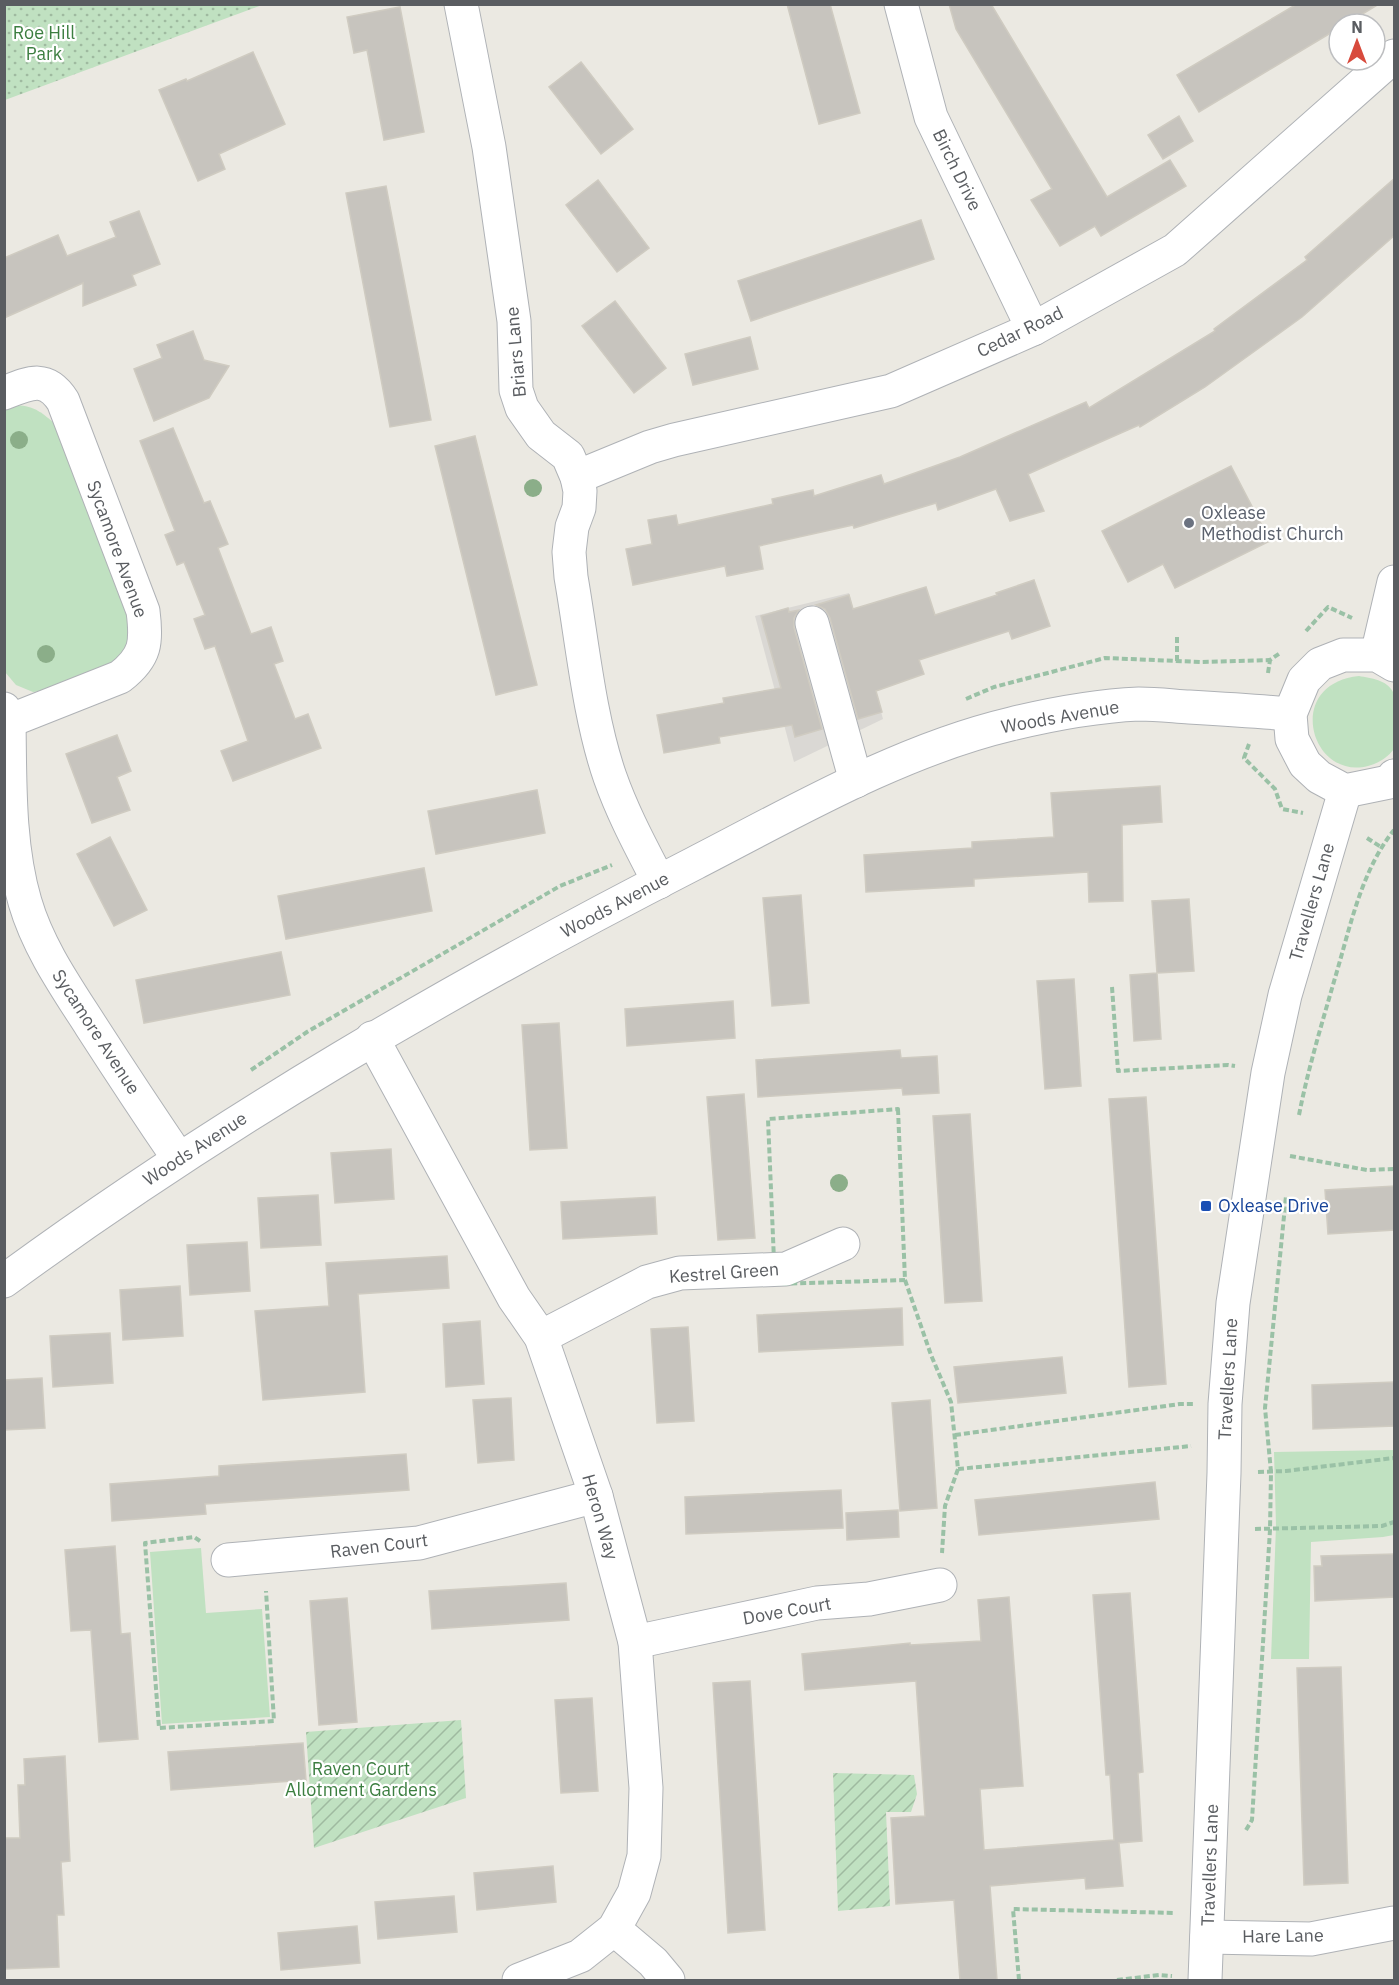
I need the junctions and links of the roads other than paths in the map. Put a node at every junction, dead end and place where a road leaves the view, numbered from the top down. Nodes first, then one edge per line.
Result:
1 (461, 4) edge
2 (900, 4) edge
3 (1395, 56) edge
4 (1033, 329) junction
5 (4, 393) edge
6 (577, 477) junction
7 (1395, 582) edge
8 (812, 623) dead end
9 (1386, 660) edge
10 (1290, 714) junction
11 (7, 715) edge
12 (1395, 776) edge
13 (856, 781) junction
14 (1345, 791) junction
15 (659, 882) junction
16 (372, 1038) junction
17 (179, 1160) junction
18 (843, 1244) dead end
19 (4, 1281) edge
20 (541, 1337) junction
21 (596, 1496) junction
22 (228, 1560) road end
23 (940, 1585) road end
24 (634, 1642) junction
25 (1395, 1923) edge
26 (1208, 1925) junction
27 (614, 1929) junction
28 (1205, 1979) edge
29 (519, 1980) edge
30 (668, 1980) edge

1 - 6 street, Briars Lane
2 - 4 street, Birch Drive
3 - 4 street, Cedar Road
4 - 6 street, Cedar Road
5 - 11 street, Sycamore Avenue
6 - 15 street, Briars Lane
7 - 9 street
8 - 13 street
9 - 10 street
10 - 13 street, Woods Avenue
10 - 14 street
11 - 17 street, Sycamore Avenue
12 - 14 street
13 - 15 street, Woods Avenue
14 - 26 street, Travellers Lane
15 - 16 street, Woods Avenue
16 - 17 street, Woods Avenue
16 - 20 street, Heron Way
17 - 19 street, Woods Avenue
18 - 20 street, Kestrel Green
20 - 21 street, Heron Way
21 - 22 street, Raven Court
21 - 24 street, Heron Way
23 - 24 street, Dove Court
24 - 27 street, Heron Way
25 - 26 street, Hare Lane
26 - 28 street, Travellers Lane
27 - 29 street, Heron Way
27 - 30 street

